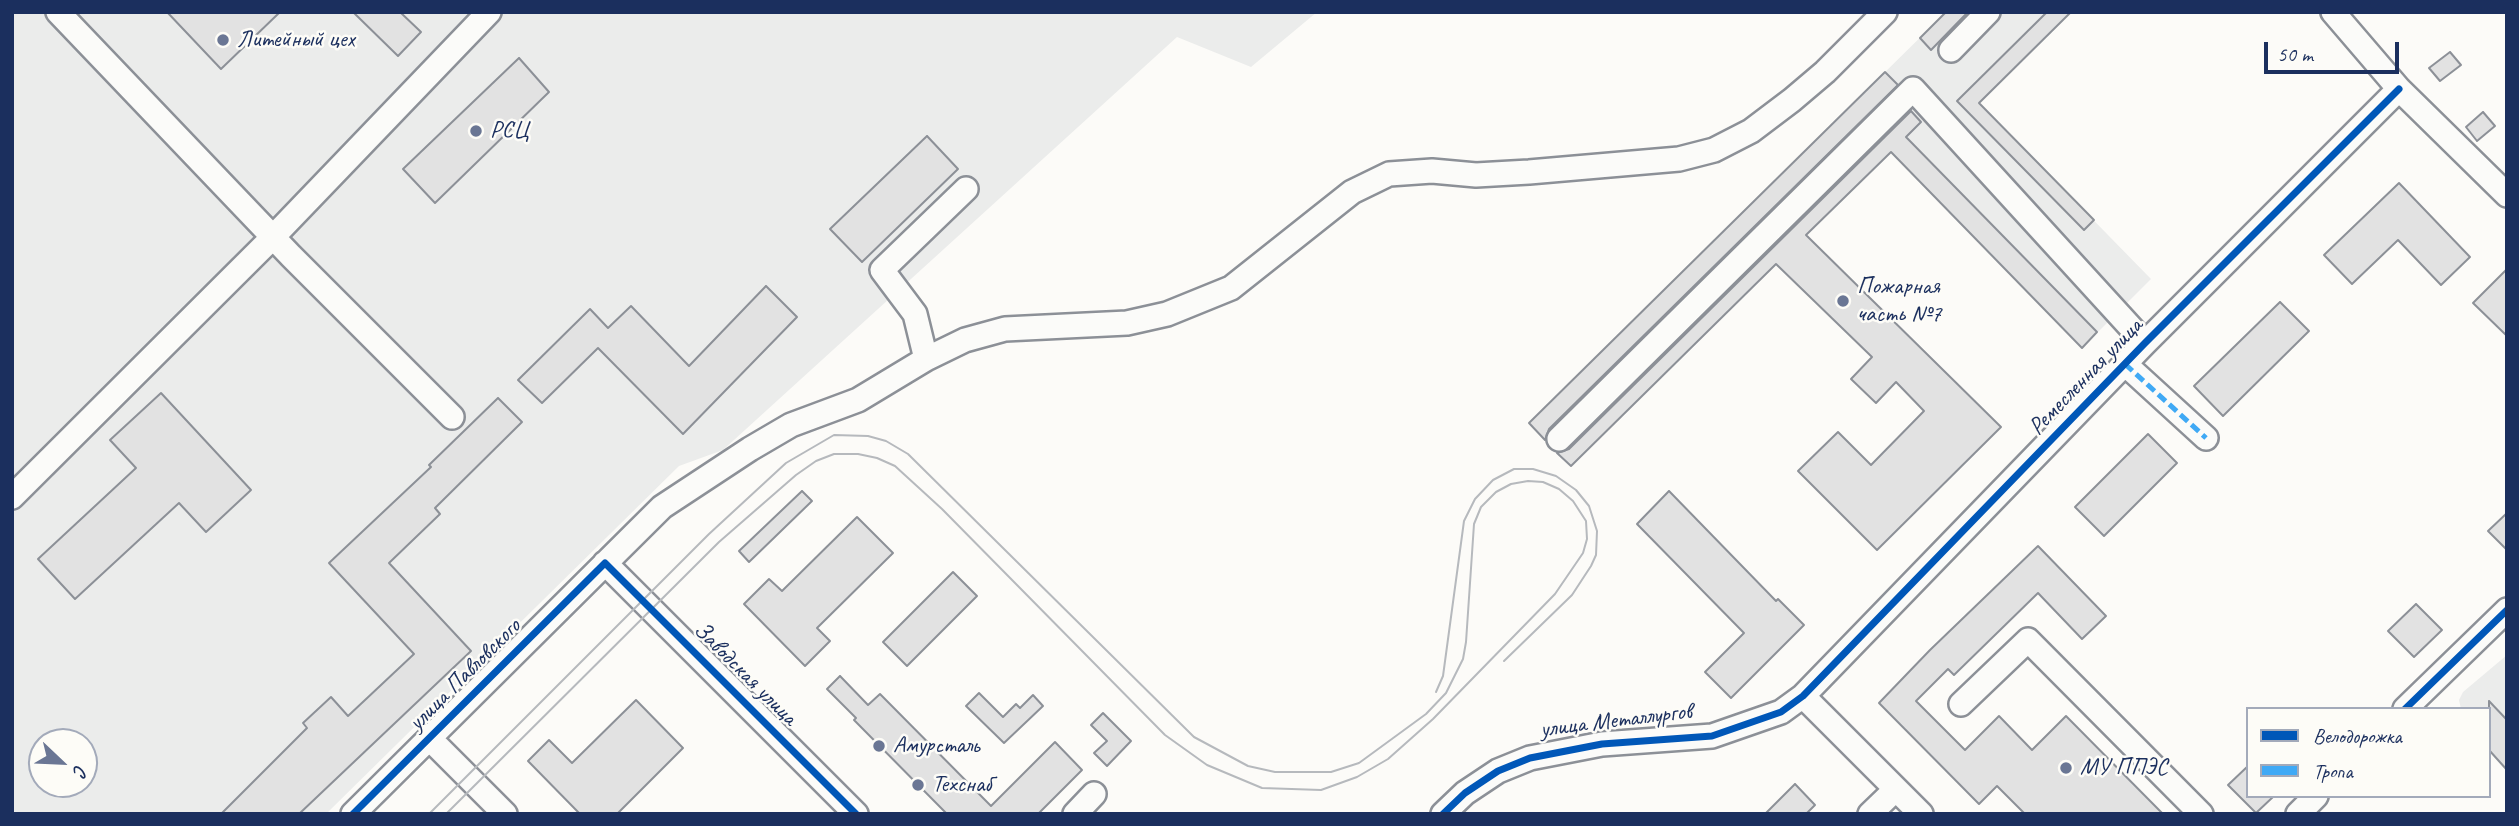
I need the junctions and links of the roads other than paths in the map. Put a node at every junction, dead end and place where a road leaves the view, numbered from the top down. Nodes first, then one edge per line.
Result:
1 (58, 12) edge
2 (489, 12) edge
3 (1885, 12) edge
4 (1988, 12) edge
5 (2333, 12) edge
6 (1951, 50) dead end
7 (2399, 89) junction
8 (966, 189) dead end
9 (2507, 195) edge
10 (273, 237) junction
11 (2146, 343) junction
12 (926, 359) junction
13 (2125, 364) junction
14 (452, 416) dead end
15 (2206, 438) dead end
16 (1559, 439) dead end
17 (12, 497) edge
18 (605, 563) junction
19 (2507, 610) edge
20 (1803, 696) junction
21 (1961, 704) dead end
22 (2407, 707) edge
23 (429, 738) junction
24 (1896, 789) junction
25 (1094, 794) dead end
26 (2313, 798) edge
27 (353, 814) edge
28 (505, 814) edge
29 (856, 814) edge
30 (1075, 814) edge
31 (1443, 814) edge
32 (1870, 814) edge
33 (1921, 814) edge
34 (2200, 814) edge
35 (2298, 814) edge

1 - 10 street
2 - 10 street
3 - 12 street, улица Павловского
4 - 6 street
5 - 7 street
7 - 9 street
7 - 11 street, Ремесленная улица
8 - 12 street
10 - 14 street
10 - 17 street
11 - 13 street, Ремесленная улица
11 - 16 street
12 - 18 street, улица Павловского
13 - 15 street
13 - 20 street, Ремесленная улица
18 - 23 street, улица Павловского
18 - 29 street, Заводская улица
19 - 22 street
20 - 24 street
20 - 31 street, улица Металлургов
21 - 34 street
23 - 27 street, улица Павловского
23 - 28 street
24 - 32 street
24 - 33 street
25 - 30 street
26 - 35 street

